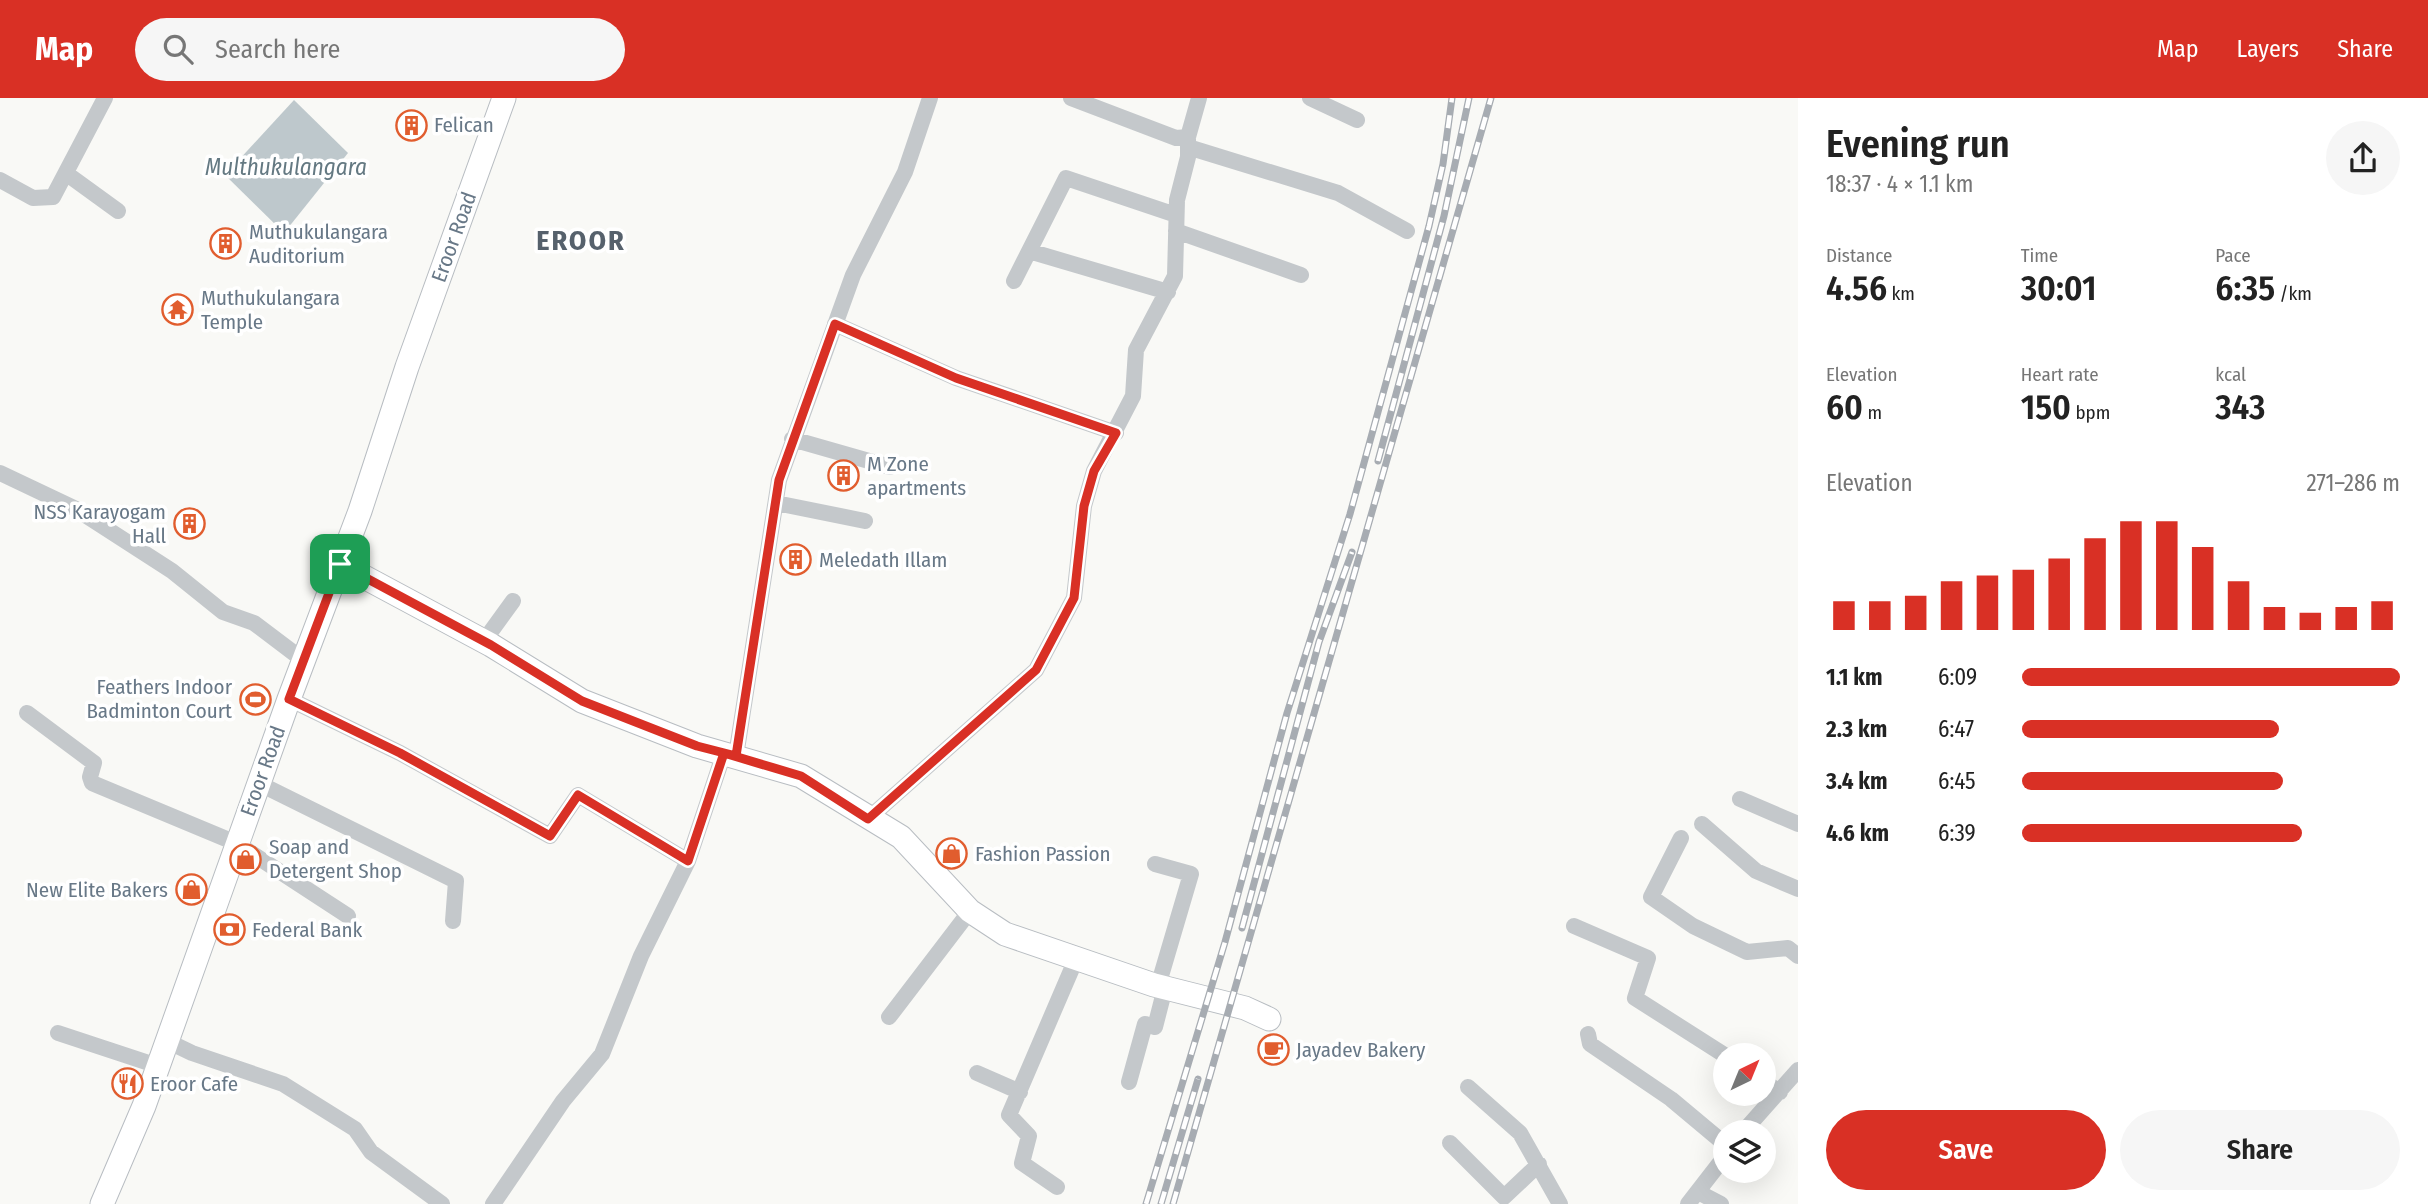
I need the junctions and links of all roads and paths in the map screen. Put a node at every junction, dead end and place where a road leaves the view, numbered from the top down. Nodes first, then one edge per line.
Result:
1 (105, 98) edge
2 (504, 98) edge
3 (930, 98) edge
4 (1071, 98) edge
5 (1199, 98) edge
6 (1310, 98) edge
7 (1357, 120) dead end
8 (1188, 142) junction
9 (66, 174) junction
10 (0, 180) edge
11 (118, 211) dead end
12 (1176, 223) junction
13 (1407, 231) dead end
14 (1029, 251) junction
15 (1301, 275) dead end
16 (1014, 281) dead end
17 (1168, 292) junction
18 (835, 324) junction
19 (1116, 433) junction
20 (792, 439) junction
21 (890, 467) dead end
22 (0, 473) edge
23 (776, 503) junction
24 (865, 521) dead end
25 (340, 564) junction
26 (513, 601) dead end
27 (484, 641) junction
28 (303, 660) junction
29 (289, 699) junction
30 (27, 713) dead end
31 (730, 755) junction
32 (258, 783) junction
33 (1740, 799) dead end
34 (868, 819) junction
35 (1702, 824) dead end
36 (1798, 824) edge
37 (1681, 838) dead end
38 (236, 844) junction
39 (688, 861) junction
40 (1155, 864) dead end
41 (1798, 889) edge
42 (970, 911) junction
43 (348, 916) dead end
44 (453, 921) dead end
45 (1574, 926) dead end
46 (1798, 956) edge
47 (1076, 959) junction
48 (1162, 987) junction
49 (889, 1017) dead end
50 (1269, 1018) dead end
51 (58, 1033) dead end
52 (1588, 1034) dead end
53 (167, 1041) junction
54 (1713, 1048) edge
55 (158, 1066) junction
56 (1798, 1070) edge
57 (977, 1073) dead end
58 (1129, 1082) dead end
59 (1468, 1087) dead end
60 (1776, 1090) edge
61 (1020, 1092) junction
62 (1780, 1092) junction
63 (1755, 1120) edge
64 (1713, 1134) edge
65 (1450, 1143) dead end
66 (1539, 1164) junction
67 (1713, 1172) edge
68 (1057, 1187) dead end
69 (1693, 1198) edge
70 (102, 1204) edge
71 (442, 1204) edge
72 (493, 1204) edge
73 (1560, 1204) edge
74 (1721, 1204) edge

1 - 9 street
2 - 25 main road, Eroor Road
3 - 18 street
4 - 8 street
5 - 8 street
6 - 7 street
8 - 12 street
8 - 13 street
9 - 10 street
9 - 11 street
12 - 14 street
12 - 15 street
12 - 17 street
14 - 16 street
14 - 17 street
17 - 19 street
18 - 19 street
18 - 20 street
19 - 34 street
20 - 21 street
20 - 23 street
22 - 28 street
23 - 24 street
23 - 31 street
25 - 27 main road
25 - 28 main road, Eroor Road
26 - 27 street
27 - 31 main road
28 - 29 main road, Eroor Road
29 - 32 main road, Eroor Road
29 - 39 street
30 - 38 street
31 - 34 main road
31 - 39 street
32 - 38 main road, Eroor Road
32 - 44 street
33 - 36 street
34 - 42 main road
35 - 41 street
37 - 46 street
38 - 43 street
38 - 53 main road, Eroor Road
39 - 72 street
40 - 48 street
42 - 47 main road
42 - 49 street
45 - 54 street
47 - 48 main road
47 - 61 street
48 - 50 main road
48 - 58 street
51 - 55 street
52 - 64 street
53 - 55 main road, Eroor Road
53 - 71 street
55 - 70 main road, Eroor Road
56 - 62 street
57 - 61 street
59 - 66 street
60 - 62 street
61 - 68 street
62 - 63 street
65 - 66 street
66 - 73 street
67 - 69 street
69 - 74 street

